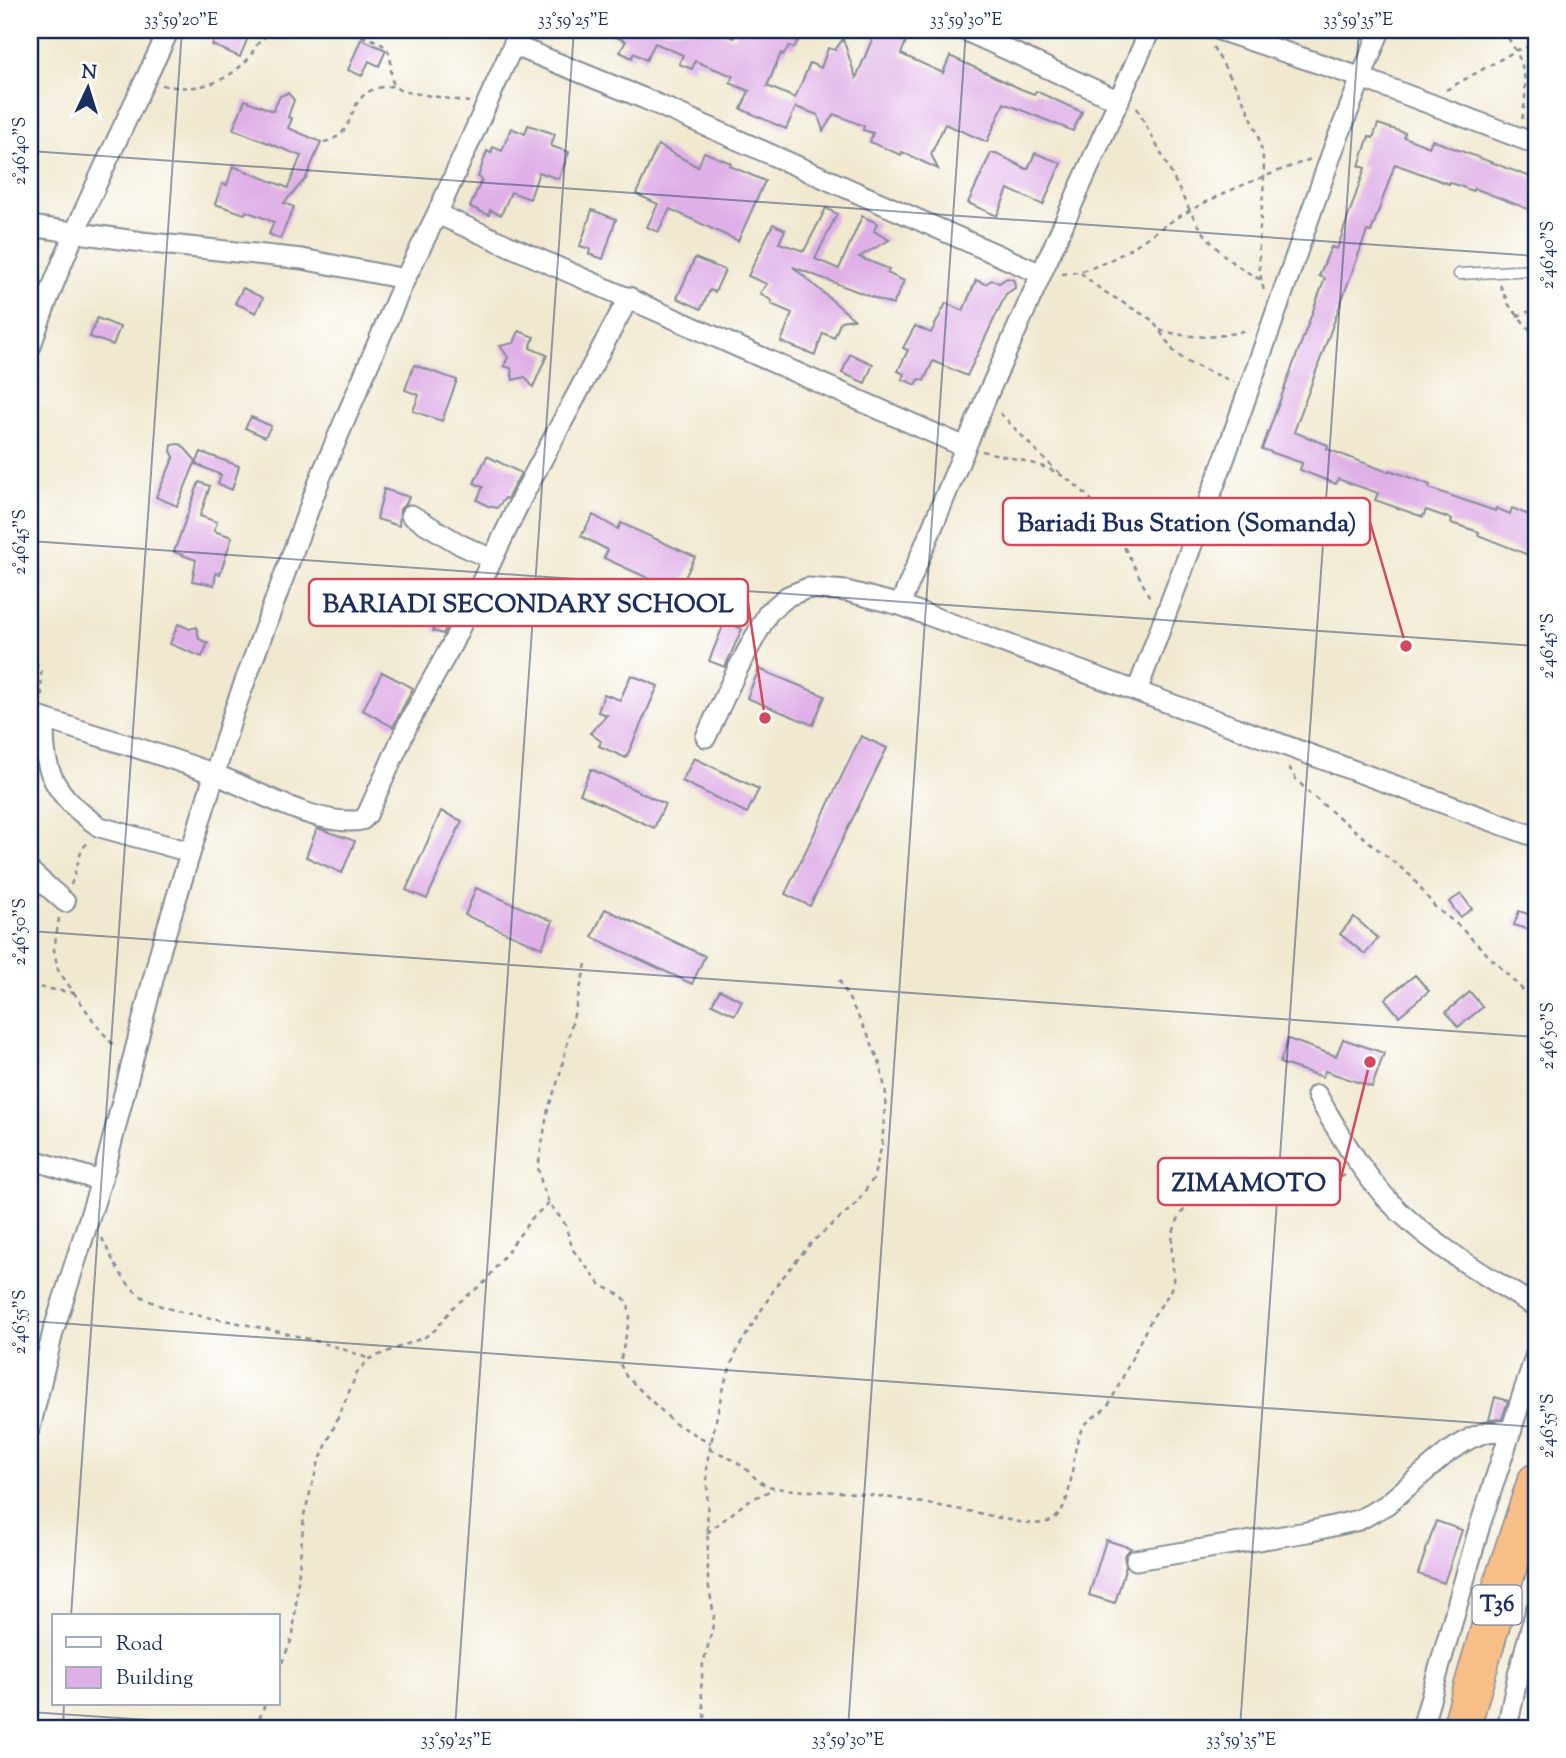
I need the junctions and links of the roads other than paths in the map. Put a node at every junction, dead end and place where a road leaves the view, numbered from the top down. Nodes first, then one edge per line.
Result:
1 (169, 30) edge
2 (964, 30) edge
3 (1150, 30) edge
4 (1380, 30) edge
5 (1214, 35) edge
6 (516, 37) edge
7 (1362, 78) junction
8 (1122, 93) junction
9 (1528, 140) edge
10 (437, 214) junction
11 (30, 226) edge
12 (76, 233) junction
13 (1536, 270) edge
14 (1041, 274) junction
15 (1459, 274) dead end
16 (405, 279) junction
17 (629, 297) junction
18 (30, 348) edge
19 (965, 447) junction
20 (411, 515) dead end
21 (492, 558) junction
22 (900, 605) junction
23 (1137, 691) junction
24 (37, 716) edge
25 (706, 737) dead end
26 (215, 774) junction
27 (1536, 837) edge
28 (190, 852) junction
29 (30, 871) edge
30 (65, 902) road end
31 (1317, 1095) dead end
32 (30, 1159) edge
33 (101, 1181) junction
34 (1536, 1307) edge
35 (1536, 1353) edge
36 (30, 1428) edge
37 (1512, 1430) junction
38 (1536, 1482) edge
39 (1136, 1560) dead end
40 (1536, 1610) edge
41 (1422, 1728) edge
42 (1461, 1728) edge
43 (1507, 1728) edge

1 - 12 street
2 - 8 street
3 - 8 street
4 - 7 street
5 - 7 street
6 - 10 street
6 - 14 street
7 - 9 street
7 - 23 street
8 - 14 street
10 - 16 street
10 - 17 street
11 - 12 street
12 - 16 street
12 - 18 street
13 - 15 lane
14 - 19 street
16 - 26 street
17 - 19 street
17 - 21 street
19 - 22 street
20 - 21 street
21 - 26 street
22 - 23 street
22 - 25 street
23 - 27 street
24 - 26 street
24 - 28 street
26 - 28 street
28 - 33 street
29 - 30 street
31 - 34 street
32 - 33 street
33 - 36 street
35 - 37 street
37 - 39 street
37 - 41 street
38 - 42 highway, T36
40 - 43 street

